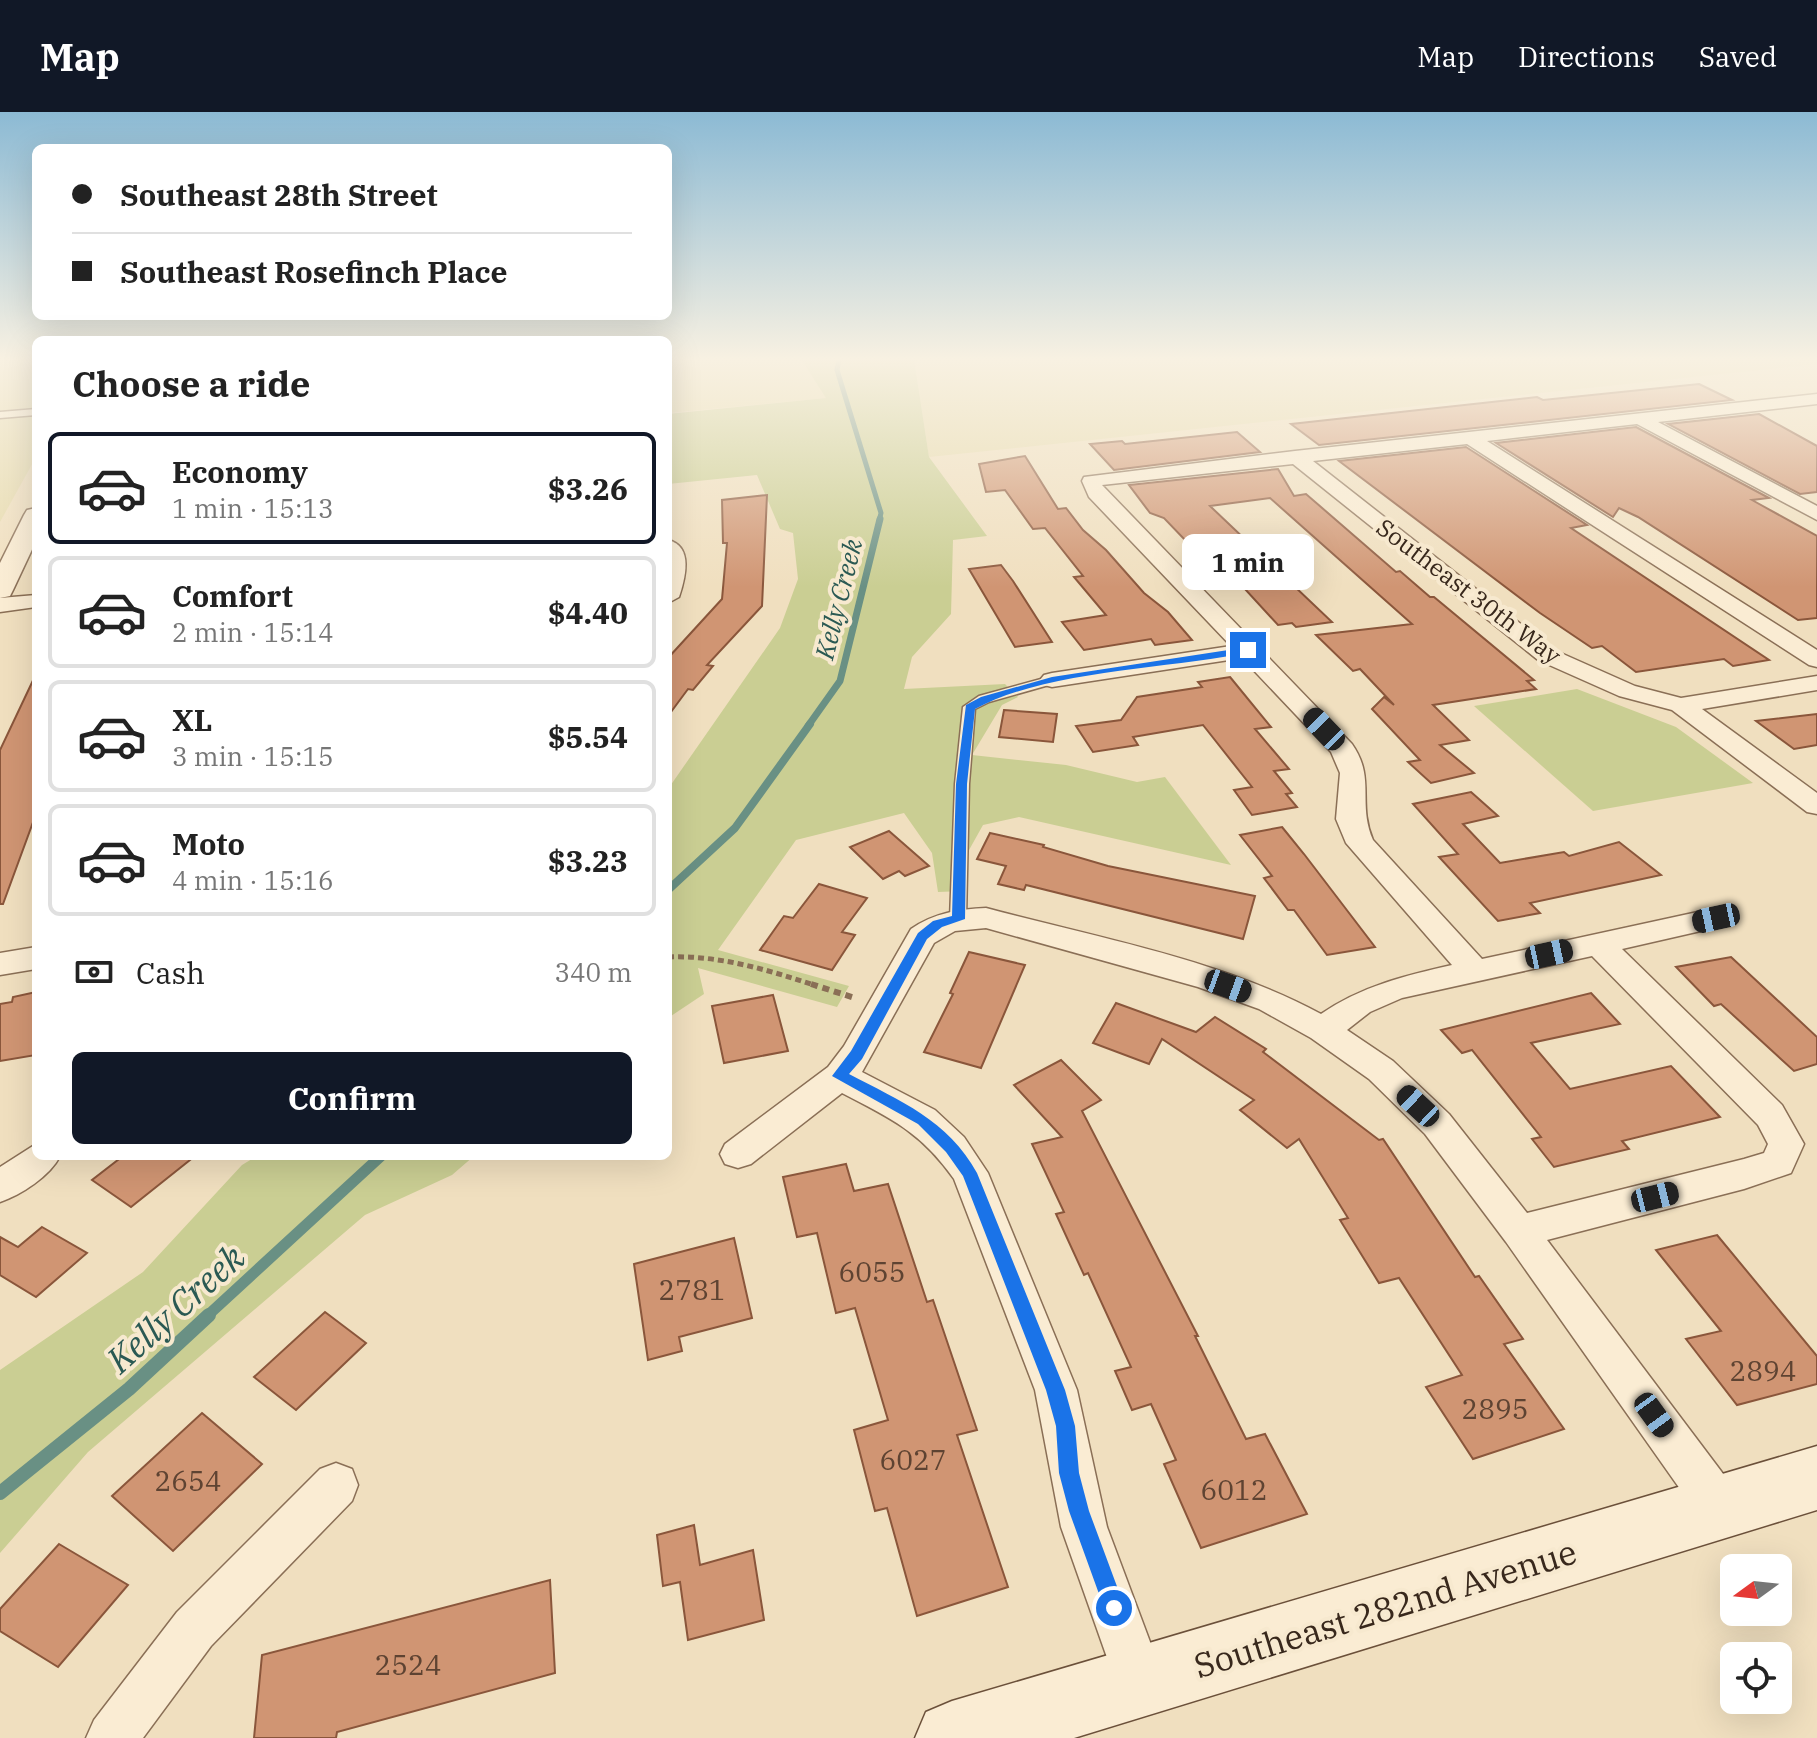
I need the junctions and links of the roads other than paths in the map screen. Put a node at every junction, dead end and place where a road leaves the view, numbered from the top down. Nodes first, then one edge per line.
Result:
1 (1487, 435) edge
2 (1669, 435) edge
3 (1468, 437) junction
4 (1295, 456) junction
5 (1817, 514) edge
6 (32, 523) edge
7 (672, 549) edge
8 (672, 588) edge
9 (0, 590) edge
10 (32, 601) edge
11 (0, 605) edge
12 (1248, 650) junction
13 (1817, 660) edge
14 (1052, 680) joint
15 (1817, 683) edge
16 (1681, 705) junction
17 (1817, 806) edge
18 (1716, 918) dead end
19 (958, 919) junction
20 (1599, 944) junction
21 (1474, 970) junction
22 (1323, 1030) junction
23 (840, 1076) junction
24 (738, 1154) dead end
25 (37, 1160) edge
26 (0, 1187) edge
27 (1519, 1231) junction
28 (1817, 1478) edge
29 (336, 1485) dead end
30 (1720, 1507) junction
31 (1140, 1682) junction
32 (112, 1738) edge
33 (952, 1738) edge

1 - 3 street
2 - 5 street
3 - 4 street
3 - 13 street
4 - 12 street
4 - 16 street, Southeast 30th Way
6 - 9 street
7 - 8 street
10 - 11 street
12 - 14 street
12 - 21 street
14 - 19 lane
15 - 16 street
16 - 17 street, Southeast 30th Way
18 - 20 street
19 - 22 street
19 - 23 street
20 - 21 street
20 - 27 street
21 - 22 street
22 - 27 street
23 - 24 street
23 - 31 street
25 - 26 street
27 - 30 street
28 - 30 main road, Southeast 282nd Avenue
29 - 32 street
30 - 31 main road, Southeast 282nd Avenue
31 - 33 main road, Southeast 282nd Avenue

